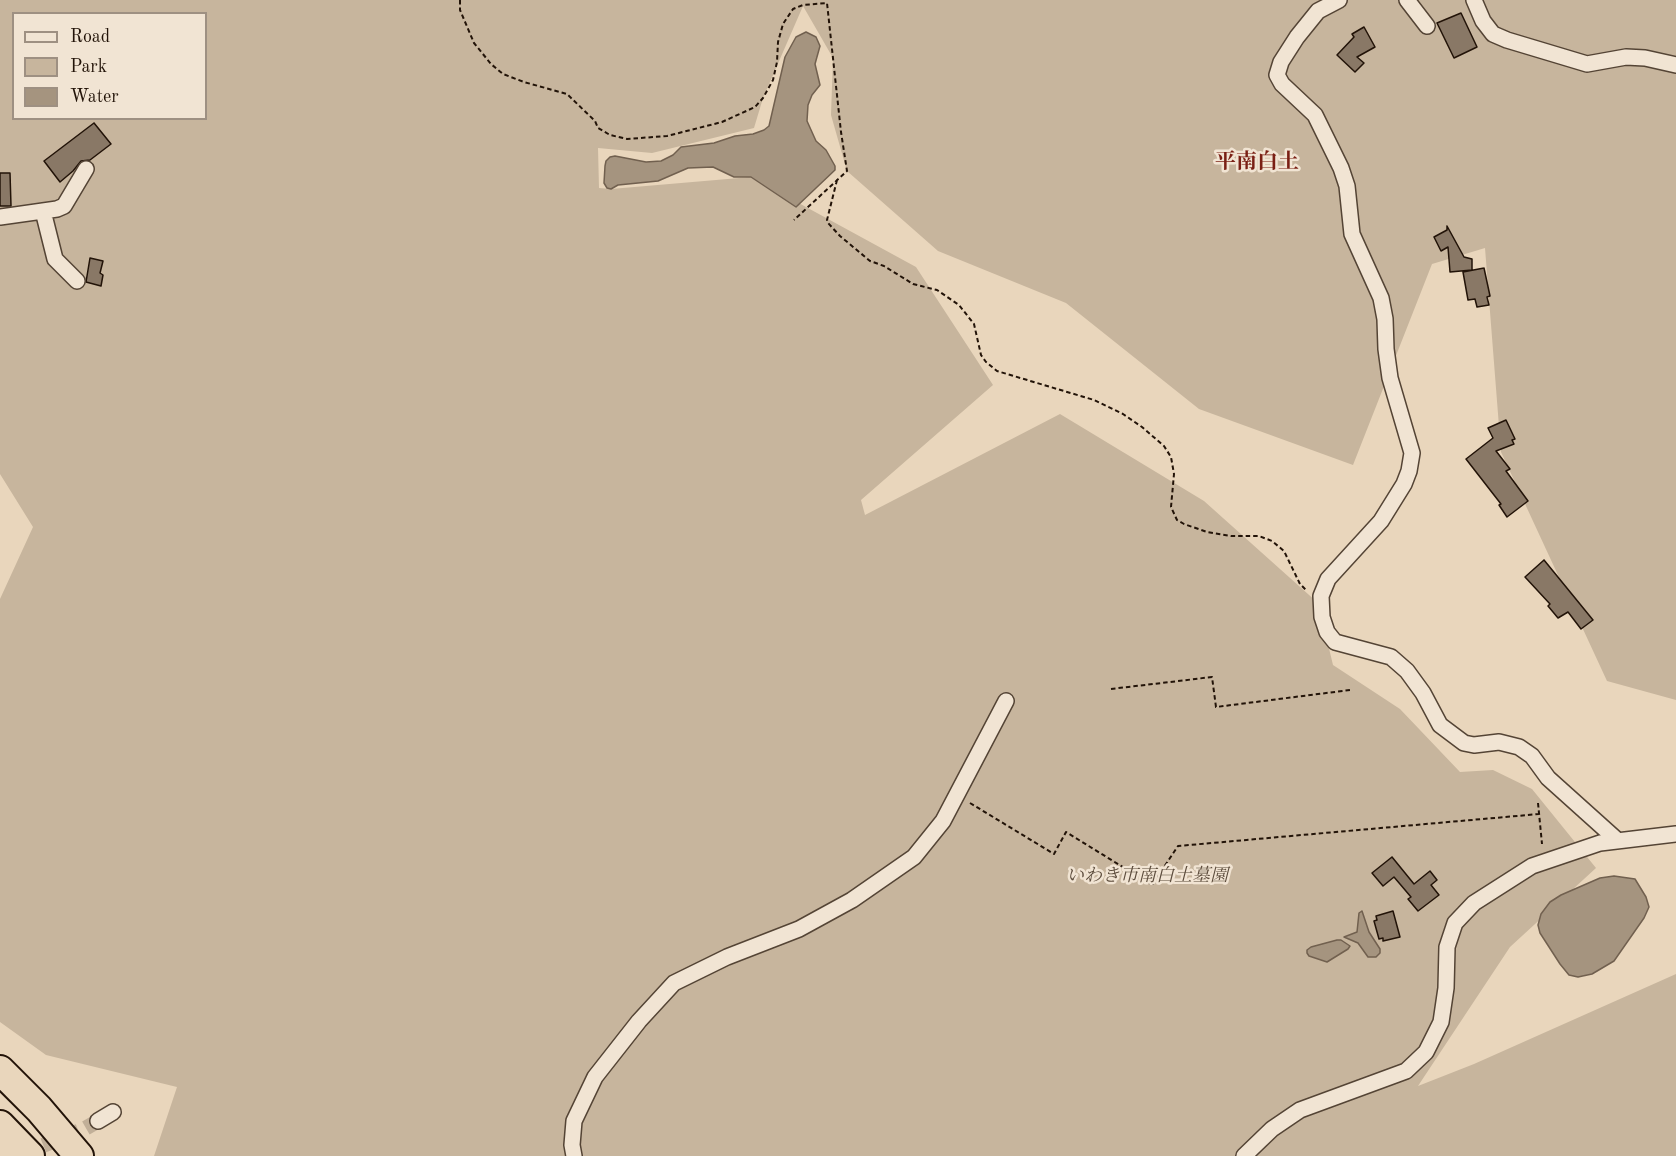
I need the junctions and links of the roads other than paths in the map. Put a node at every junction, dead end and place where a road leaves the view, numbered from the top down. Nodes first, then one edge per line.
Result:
1 (1339, 0) edge
2 (1407, 0) edge
3 (1474, 0) edge
4 (1427, 26) dead end
5 (1676, 65) edge
6 (86, 169) dead end
7 (43, 211) junction
8 (0, 217) edge
9 (77, 281) dead end
10 (1006, 701) dead end
11 (1676, 834) edge
12 (1617, 840) junction
13 (0, 1070) edge
14 (113, 1112) dead end
15 (98, 1121) tunnel mouth
16 (0, 1125) edge
17 (30, 1156) edge
18 (80, 1156) edge
19 (574, 1156) edge
20 (1244, 1156) edge

1 - 12 street
2 - 4 street
3 - 5 street
6 - 7 street
7 - 8 street
7 - 9 street
10 - 19 street
11 - 12 street
12 - 20 street
13 - 18 highway
14 - 15 street
16 - 17 highway

